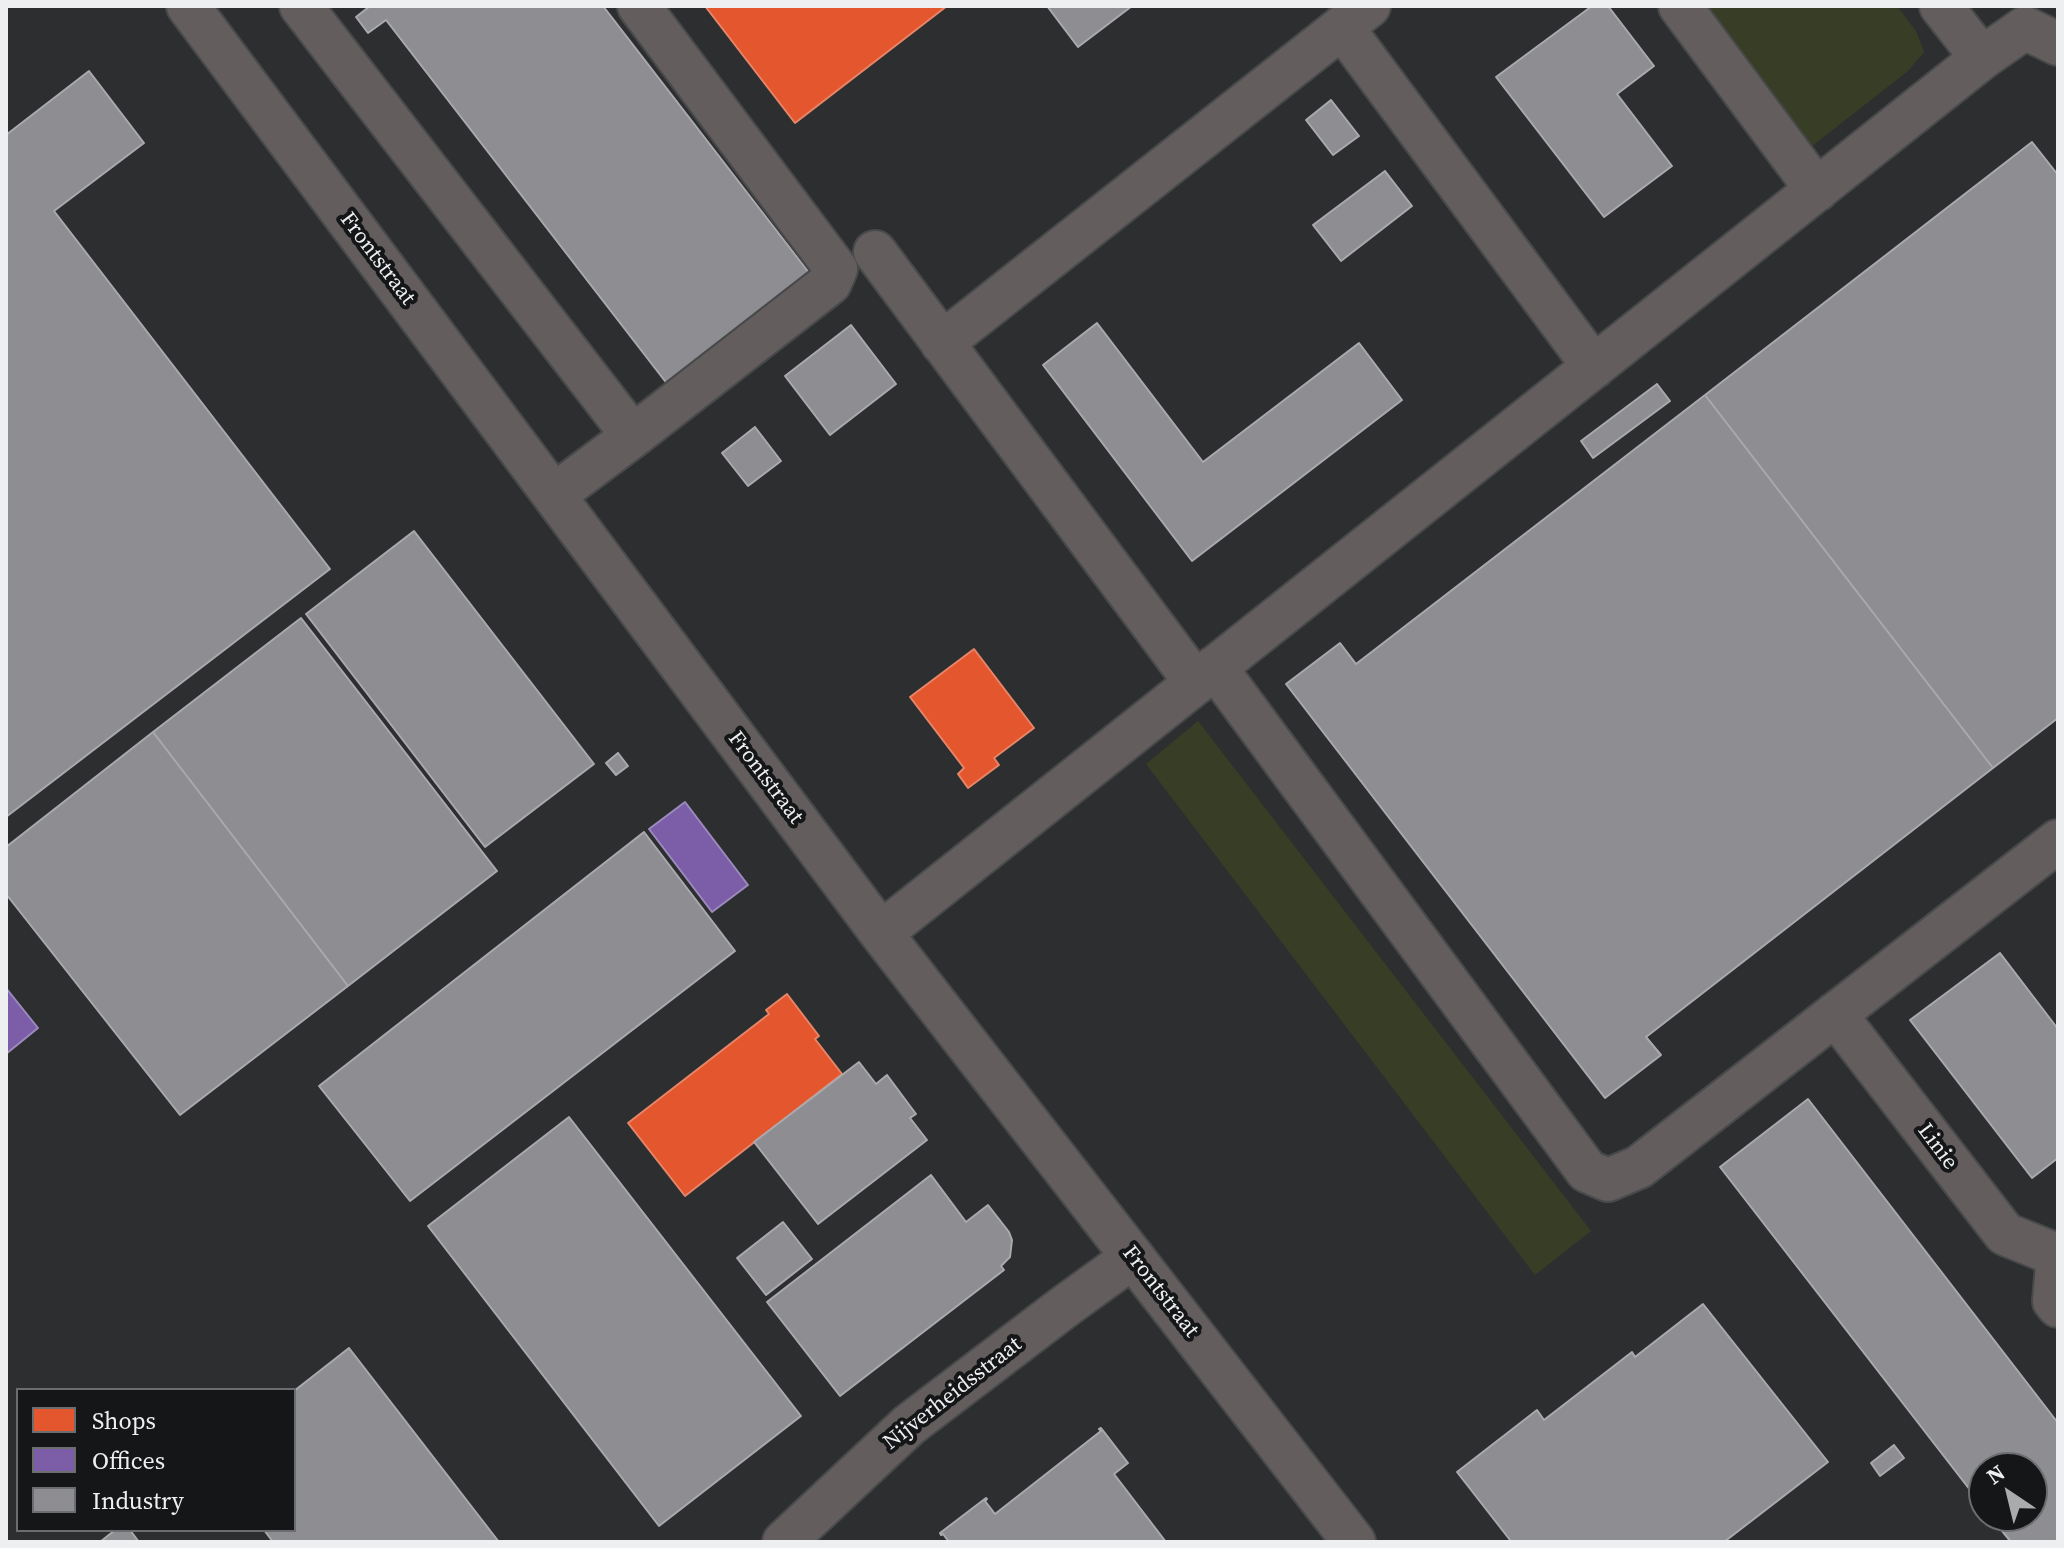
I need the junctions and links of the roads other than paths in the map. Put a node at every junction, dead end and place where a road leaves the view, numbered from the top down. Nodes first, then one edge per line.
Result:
1 (188, 6) edge
2 (301, 6) edge
3 (639, 6) edge
4 (1680, 6) edge
5 (1941, 6) edge
6 (1355, 17) edge
7 (2058, 44) edge
8 (1982, 58) junction
9 (1817, 190) junction
10 (875, 252) dead end
11 (942, 343) junction
12 (1594, 367) junction
13 (633, 436) junction
14 (554, 495) junction
15 (1205, 675) junction
16 (2058, 841) edge
17 (881, 933) junction
18 (1835, 1014) junction
19 (2058, 1255) edge
20 (1133, 1257) junction
21 (2058, 1306) edge
22 (784, 1542) edge
23 (1354, 1542) edge

1 - 14 street, Frontstraat
2 - 13 street
3 - 13 street
4 - 9 street
5 - 8 street
6 - 11 street
6 - 12 street
7 - 8 street
8 - 9 street
9 - 12 street
10 - 11 street
11 - 15 street
12 - 15 street
13 - 14 street
14 - 17 street, Frontstraat
15 - 17 street
15 - 18 street
16 - 18 street
17 - 20 street, Frontstraat
18 - 19 street, Linie
19 - 21 street, Linie
20 - 22 street, Nijverheidsstraat
20 - 23 street, Frontstraat

